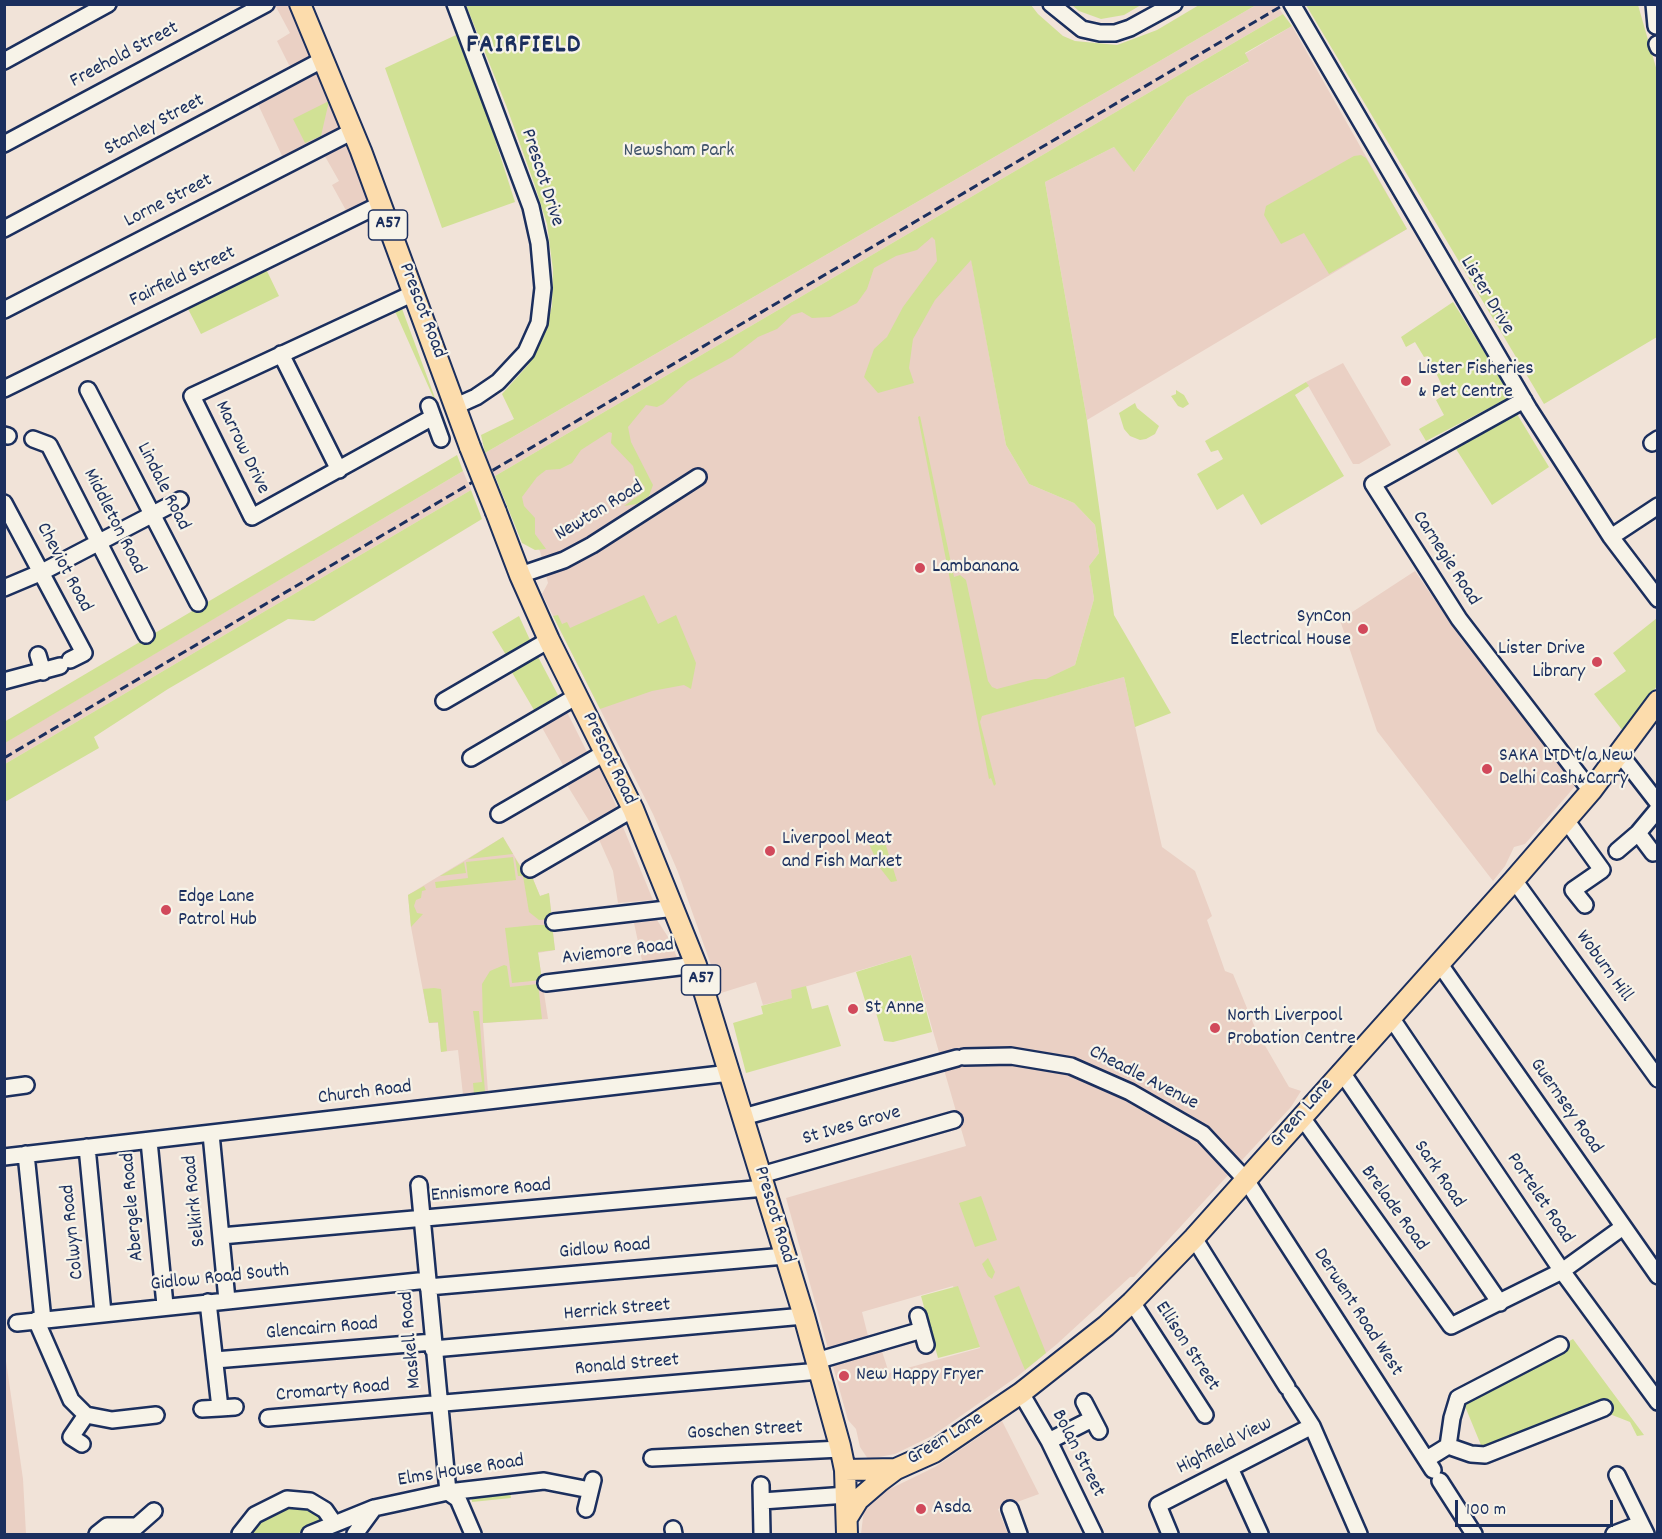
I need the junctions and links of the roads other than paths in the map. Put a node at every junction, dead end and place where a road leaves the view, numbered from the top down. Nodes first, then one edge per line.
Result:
1 (108, 4) edge
2 (266, 4) edge
3 (300, 4) edge
4 (455, 4) edge
5 (1051, 4) edge
6 (1174, 4) edge
7 (1292, 4) edge
8 (1654, 4) edge
9 (1656, 26) dead end
10 (324, 59) junction
11 (4, 61) edge
12 (353, 131) junction
13 (4, 144) edge
14 (381, 204) junction
15 (4, 229) edge
16 (414, 293) junction
17 (4, 310) edge
18 (281, 354) junction
19 (4, 389) edge
20 (88, 390) dead end
21 (1524, 400) junction
22 (456, 406) junction
23 (33, 439) dead end
24 (441, 439) dead end
25 (339, 470) junction
26 (698, 477) dead end
27 (180, 500) dead end
28 (4, 502) edge
29 (1658, 507) edge
30 (153, 513) junction
31 (1611, 537) junction
32 (99, 542) junction
33 (42, 572) junction
34 (520, 575) junction
35 (4, 588) edge
36 (1658, 599) edge
37 (198, 603) dead end
38 (146, 635) dead end
39 (549, 640) junction
40 (38, 655) dead end
41 (43, 672) junction
42 (4, 681) edge
43 (576, 696) junction
44 (444, 701) dead end
45 (1658, 701) edge
46 (606, 752) junction
47 (1620, 754) junction
48 (471, 758) dead end
49 (1591, 791) junction
50 (1658, 803) edge
51 (633, 809) junction
52 (1658, 809) edge
53 (499, 814) dead end
54 (1566, 820) junction
55 (1638, 833) junction
56 (1617, 850) dead end
57 (1653, 853) dead end
58 (530, 869) dead end
59 (1515, 880) junction
60 (1585, 905) dead end
61 (675, 908) junction
62 (554, 922) dead end
63 (1439, 963) junction
64 (696, 965) junction
65 (546, 984) dead end
66 (1390, 1016) junction
67 (1341, 1071) junction
68 (730, 1073) junction
69 (1658, 1079) edge
70 (26, 1084) dead end
71 (4, 1088) edge
72 (1301, 1116) junction
73 (743, 1117) junction
74 (954, 1120) dead end
75 (211, 1134) junction
76 (149, 1141) junction
77 (87, 1147) junction
78 (26, 1154) junction
79 (4, 1156) edge
80 (1246, 1180) junction
81 (763, 1182) junction
82 (419, 1185) dead end
83 (423, 1219) junction
84 (1623, 1227) junction
85 (221, 1236) junction
86 (1194, 1238) junction
87 (785, 1256) junction
88 (1562, 1271) junction
89 (1658, 1276) edge
90 (428, 1283) junction
91 (227, 1300) junction
92 (208, 1302) junction
93 (1132, 1302) junction
94 (1500, 1303) junction
95 (165, 1305) junction
96 (103, 1312) junction
97 (804, 1317) junction
98 (39, 1320) junction
99 (17, 1323) dead end
100 (922, 1330) dead end
101 (433, 1345) junction
102 (1560, 1346) dead end
103 (215, 1360) junction
104 (818, 1366) junction
105 (1021, 1393) junction
106 (1084, 1402) dead end
107 (1658, 1402) edge
108 (438, 1404) junction
109 (1604, 1408) dead end
110 (202, 1409) dead end
111 (86, 1414) junction
112 (156, 1415) dead end
113 (1205, 1415) dead end
114 (268, 1418) dead end
115 (1312, 1426) junction
116 (71, 1438) dead end
117 (1049, 1441) junction
118 (1448, 1446) junction
119 (841, 1449) junction
120 (652, 1458) dead end
121 (1230, 1468) junction
122 (896, 1469) junction
123 (1433, 1470) junction
124 (1617, 1475) dead end
125 (880, 1481) junction
126 (846, 1483) junction
127 (448, 1492) junction
128 (374, 1509) junction
129 (586, 1509) dead end
130 (1010, 1509) dead end
131 (154, 1511) dead end
132 (334, 1523) junction
133 (847, 1526) edge
134 (1643, 1529) edge
135 (132, 1530) edge
136 (97, 1534) edge
137 (240, 1534) edge
138 (310, 1534) edge
139 (355, 1534) edge
140 (473, 1534) edge
141 (762, 1534) edge
142 (1019, 1534) edge
143 (1094, 1534) edge
144 (1170, 1534) edge
145 (1260, 1534) edge
146 (1359, 1534) edge
147 (1474, 1534) edge
148 (1614, 1534) edge

1 - 11 street
2 - 13 street, Freehold Street
3 - 10 main road, Prescot Road / A57
4 - 22 street, Prescot Drive
5 - 6 street
7 - 21 street, Lister Drive
8 - 9 street
10 - 12 main road, Prescot Road / A57
10 - 15 street, Stanley Street
12 - 14 main road, Prescot Road / A57
12 - 17 street, Lorne Street
14 - 16 main road, Prescot Road / A57
14 - 19 street, Fairfield Street
16 - 18 street, Marrow Drive
16 - 22 main road, Prescot Road / A57
18 - 25 street
18 - 25 street, Marrow Drive
20 - 30 street, Lindale Road
21 - 31 street, Lister Drive
21 - 49 street, Carnegie Road
22 - 34 main road, Prescot Road / A57, bridge
23 - 32 street, Middleton Road
24 - 25 street, Marrow Drive
26 - 34 street, Newton Road
27 - 30 street
28 - 33 street, Cheviot Road
29 - 31 street
30 - 32 street
30 - 37 street, Lindale Road
31 - 36 street, Lister Drive
32 - 33 street
32 - 38 street, Middleton Road
33 - 35 street
33 - 41 street, Cheviot Road
34 - 39 main road, Prescot Road / A57
39 - 43 main road, Prescot Road / A57
39 - 44 street
40 - 41 street
41 - 42 street
43 - 46 main road, Prescot Road / A57
43 - 48 street
45 - 47 main road, Green Lane
46 - 51 main road, Prescot Road / A57
46 - 53 street
47 - 49 main road, Green Lane
47 - 50 street
49 - 54 main road, Green Lane
51 - 58 street
51 - 61 main road, Prescot Road / A57
52 - 55 street
54 - 59 main road, Green Lane
54 - 60 street
55 - 56 street
55 - 57 street
59 - 63 main road, Green Lane
59 - 69 street, Woburn Hill
61 - 62 street
61 - 64 main road, Prescot Road / A57
63 - 66 main road, Green Lane
63 - 84 street, Guernsey Road
64 - 65 street, Aviemore Road
64 - 68 main road, Prescot Road / A57
66 - 67 main road, Green Lane
66 - 88 street, Portelet Road
67 - 72 main road, Green Lane
67 - 94 street, Sark Road
68 - 73 main road, Prescot Road / A57
68 - 75 street, Church Road
70 - 71 street
72 - 80 main road, Green Lane
72 - 94 street, Brelade Road
73 - 80 street, Cheadle Avenue
73 - 81 main road, Prescot Road / A57
74 - 81 street, St Ives Grove
75 - 76 street, Church Road
75 - 85 street, Selkirk Road
76 - 77 street, Church Road
76 - 95 street, Abergele Road
77 - 78 street, Church Road
77 - 96 street, Colwyn Road
78 - 79 street, Church Road
78 - 98 street
80 - 86 main road, Green Lane
80 - 123 street, Derwent Road West
81 - 83 street, Ennismore Road
81 - 87 main road, Prescot Road / A57
82 - 83 street, Maskell Road
83 - 85 street, Ennismore Road
83 - 90 street, Maskell Road
84 - 88 street
84 - 89 street, Guernsey Road
85 - 91 street, Selkirk Road
86 - 93 main road, Green Lane
86 - 115 street
87 - 90 street, Gidlow Road
87 - 97 main road, Prescot Road / A57
88 - 94 street
88 - 107 street, Portelet Road
90 - 91 street, Gidlow Road South
90 - 101 street, Maskell Road
91 - 92 street, Gidlow Road South
92 - 95 street, Gidlow Road South
92 - 103 street
93 - 105 main road, Green Lane
93 - 113 street, Ellison Street
95 - 96 street, Gidlow Road South
96 - 98 street, Gidlow Road South
97 - 101 street, Herrick Street
97 - 104 main road, Prescot Road / A57
98 - 99 street, Gidlow Road South
98 - 111 street
100 - 104 street, Ronald Street
101 - 103 street, Glencairn Road
101 - 108 street, Maskell Road
102 - 118 street
103 - 110 street
104 - 108 street, Ronald Street
104 - 119 main road, Prescot Road / A57
105 - 117 street, Bolan Street
105 - 122 main road, Green Lane
106 - 117 street
108 - 114 street, Cromarty Road
108 - 127 street, Maskell Road
109 - 118 street
111 - 112 street
111 - 116 street
115 - 121 street, Highfield View
115 - 146 street
117 - 143 street, Bolan Street
118 - 123 street
119 - 120 street, Goschen Street
119 - 126 main road, Prescot Road / A57
121 - 144 street, Highfield View
121 - 145 street
122 - 125 main road, Green Lane
122 - 126 main road, Green Lane
123 - 147 street, Derwent Road West
124 - 134 street
125 - 126 main road
125 - 133 main road, Green Lane
126 - 133 main road, Prescot Road / A57
126 - 141 street
127 - 128 street, Elms House Road
127 - 129 street, Elms House Road
127 - 140 street
128 - 132 street, Elms House Road
128 - 139 street
130 - 142 street
131 - 135 street
132 - 137 street
132 - 138 street, Elms House Road
134 - 148 street
135 - 136 street

